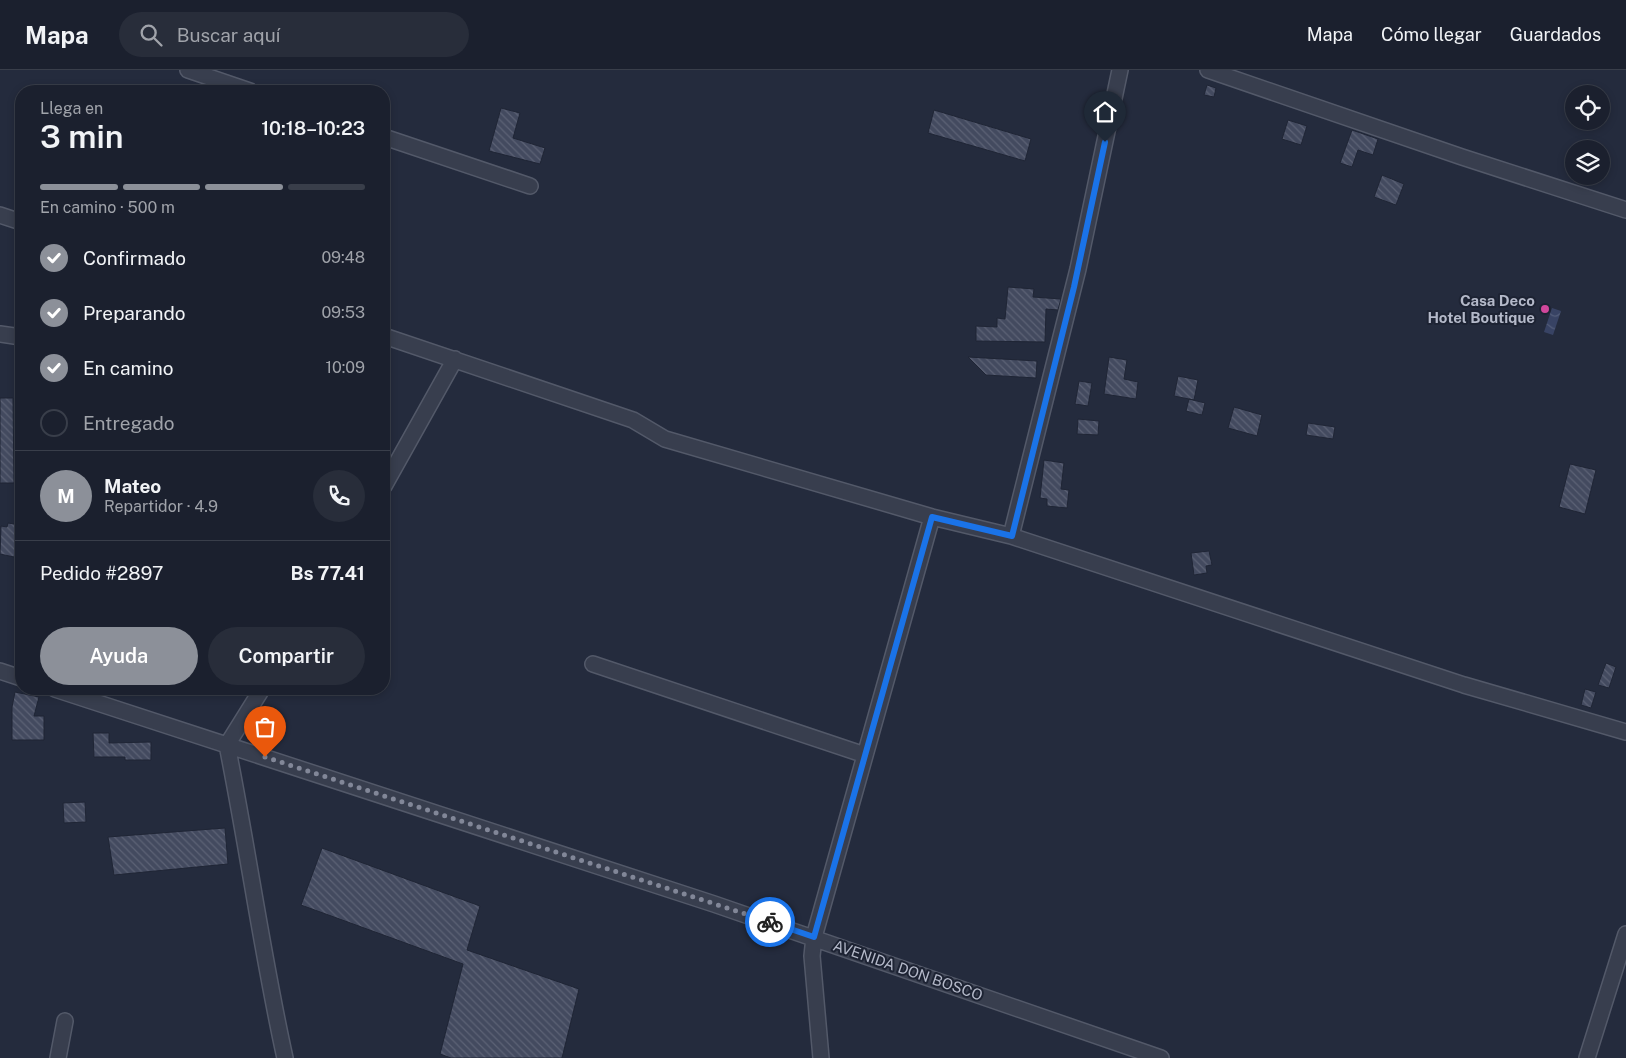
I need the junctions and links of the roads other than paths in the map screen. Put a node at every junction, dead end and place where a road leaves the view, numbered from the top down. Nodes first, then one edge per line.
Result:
1 (1120, 70) edge
2 (1208, 70) edge
3 (192, 71) edge
4 (233, 85) edge
5 (390, 138) edge
6 (530, 186) dead end
7 (1626, 210) edge
8 (0, 216) edge
9 (15, 220) edge
10 (0, 334) edge
11 (15, 337) edge
12 (390, 338) edge
13 (455, 359) junction
14 (390, 475) edge
15 (932, 517) junction
16 (1012, 536) junction
17 (593, 664) dead end
18 (0, 671) edge
19 (15, 676) edge
20 (73, 695) edge
21 (258, 695) edge
22 (1626, 732) edge
23 (227, 745) junction
24 (865, 755) junction
25 (1626, 934) edge
26 (814, 937) junction
27 (65, 1021) dead end
28 (58, 1058) edge
29 (285, 1058) edge
30 (821, 1058) edge
31 (1161, 1058) edge
32 (1587, 1058) edge

1 - 16 street
2 - 7 street
3 - 4 street
5 - 6 street
8 - 9 street
10 - 11 street
12 - 13 street
13 - 14 street
13 - 15 street
15 - 16 street
15 - 24 street
16 - 22 street
17 - 24 street
18 - 19 street
20 - 23 street, AVENIDA DON BOSCO
21 - 23 street
23 - 26 street, AVENIDA DON BOSCO
23 - 29 street
24 - 26 street
25 - 32 street
26 - 30 street
26 - 31 street, AVENIDA DON BOSCO
27 - 28 street

